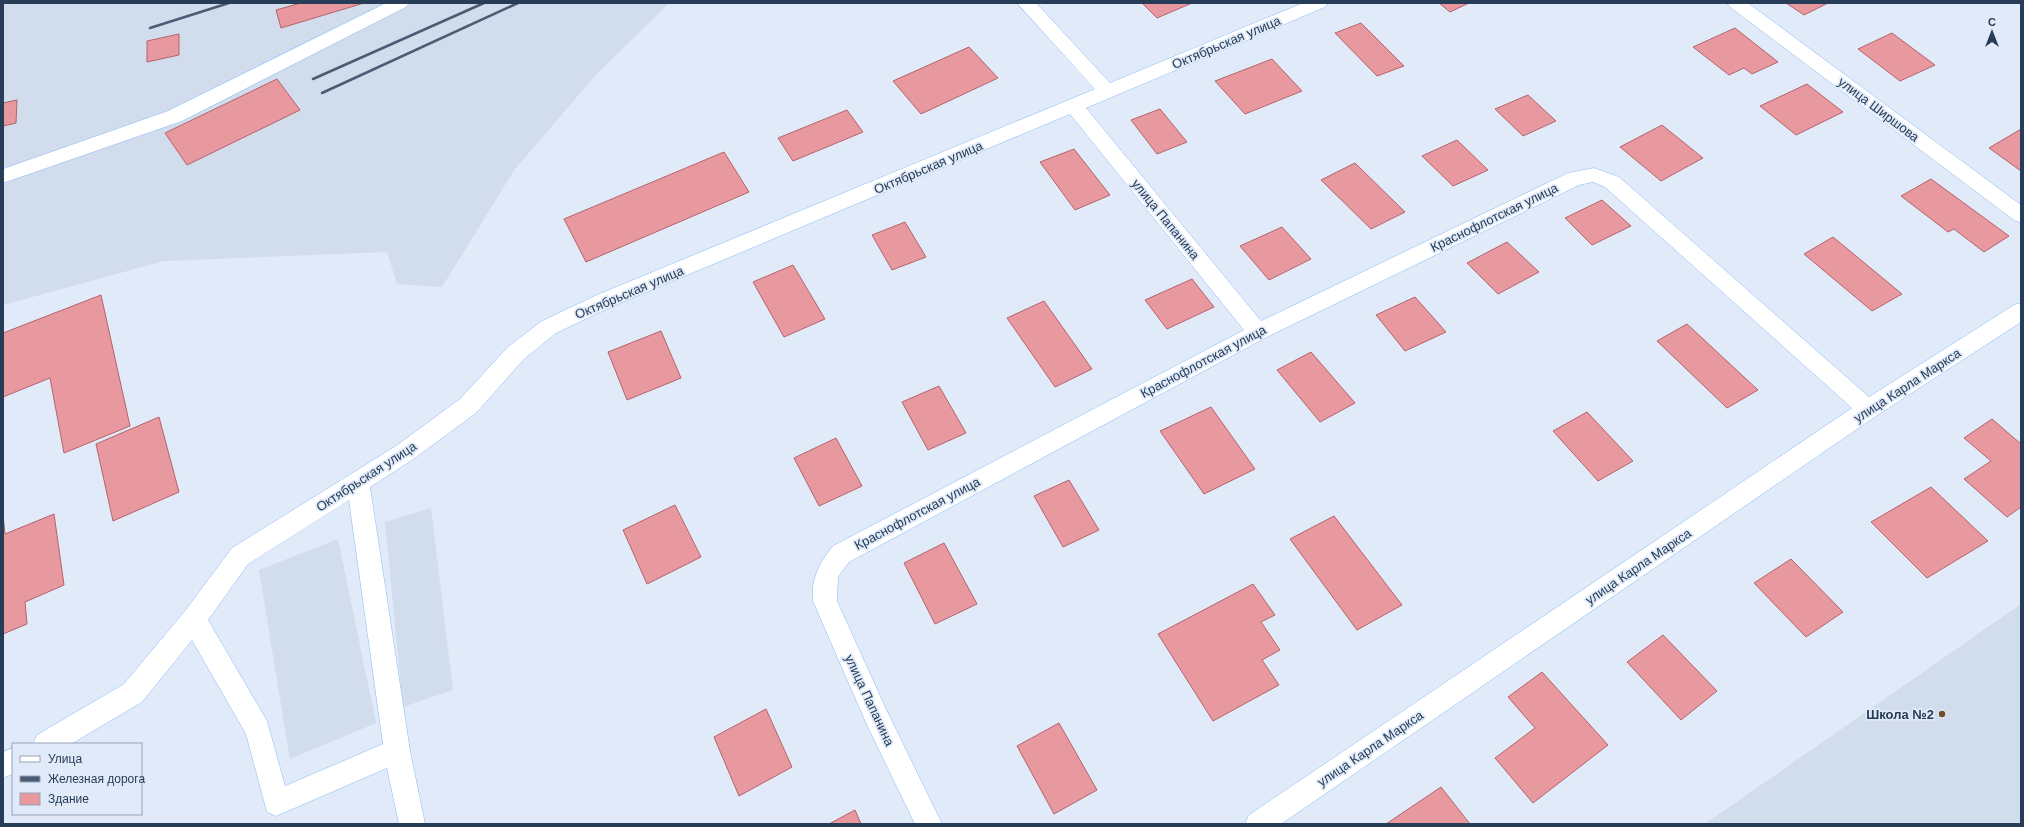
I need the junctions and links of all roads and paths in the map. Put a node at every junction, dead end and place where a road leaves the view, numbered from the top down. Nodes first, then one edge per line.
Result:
1 (400, 3) edge
2 (1026, 3) edge
3 (1319, 3) edge
4 (1736, 3) edge
5 (1108, 92) junction
6 (1074, 106) junction
7 (3, 176) edge
8 (2021, 215) edge
9 (2021, 311) edge
10 (1258, 332) junction
11 (1868, 409) junction
12 (358, 482) junction
13 (827, 572) joint
14 (194, 619) junction
15 (48, 743) edge
16 (397, 751) junction
17 (412, 824) edge
18 (929, 824) edge
19 (1258, 824) edge

1 - 7 street
2 - 5 street
3 - 5 street, Октябрьская улица
4 - 8 street, улица Ширшова
5 - 6 street, Октябрьская улица
6 - 10 street, улица Папанина
6 - 12 street, Октябрьская улица
9 - 11 street, улица Карла Маркса
10 - 11 street, Краснофлотская улица
10 - 13 street, Краснофлотская улица
11 - 19 street, улица Карла Маркса
12 - 14 street, Октябрьская улица
12 - 16 street
13 - 18 street, улица Папанина
14 - 15 street, Октябрьская улица
14 - 16 street
16 - 17 street

